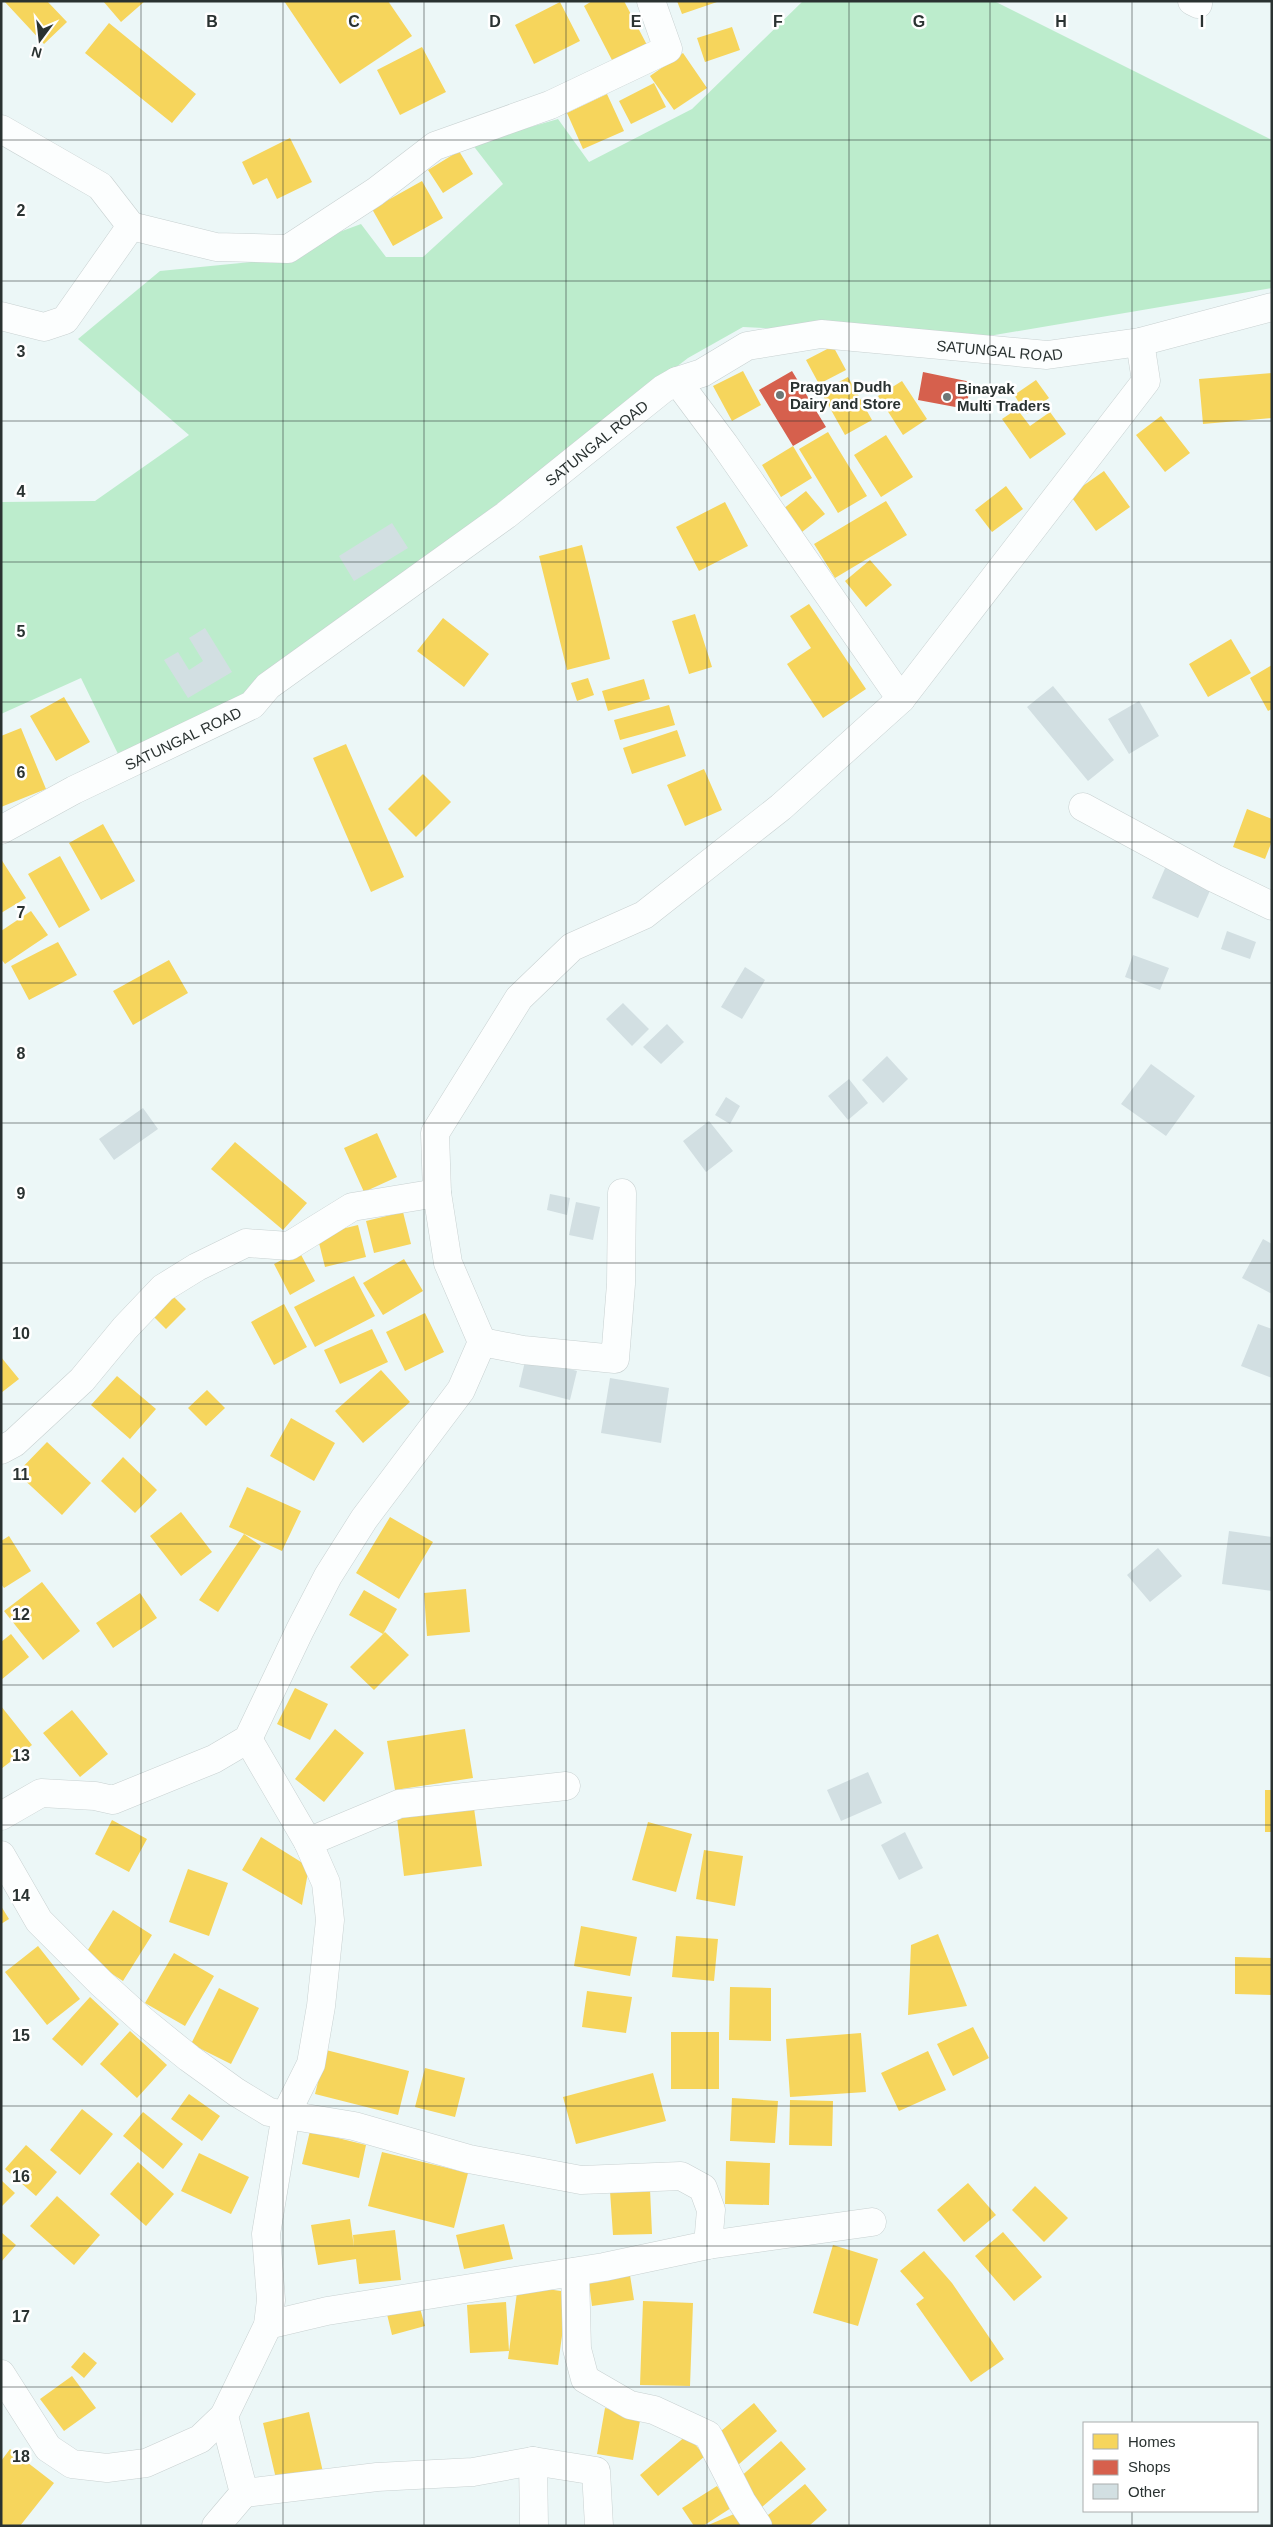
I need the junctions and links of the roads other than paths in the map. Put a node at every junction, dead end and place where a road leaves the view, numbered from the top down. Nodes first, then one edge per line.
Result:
1 (651, 1) edge
2 (1, 129) edge
3 (131, 226) junction
4 (1272, 307) edge
5 (1, 316) edge
6 (1140, 342) junction
7 (677, 380) junction
8 (900, 699) junction
9 (1084, 807) dead end
10 (1, 830) edge
11 (1272, 906) edge
12 (437, 1193) junction
13 (622, 1193) dead end
14 (482, 1342) junction
15 (1, 1450) edge
16 (248, 1740) junction
17 (566, 1786) dead end
18 (1, 1816) edge
19 (308, 1842) junction
20 (1, 1855) edge
21 (286, 2114) junction
22 (872, 2222) dead end
23 (708, 2245) junction
24 (575, 2272) junction
25 (268, 2325) junction
26 (1, 2374) edge
27 (224, 2416) junction
28 (533, 2461) junction
29 (244, 2493) junction
30 (216, 2526) edge
31 (534, 2526) edge
32 (600, 2526) edge
33 (758, 2526) edge

1 - 3 street
2 - 3 street
3 - 5 street
4 - 6 street, SATUNGAL ROAD
6 - 7 street, SATUNGAL ROAD
6 - 8 street
7 - 8 street
7 - 10 street, SATUNGAL ROAD
8 - 12 street
9 - 11 street
12 - 14 street
12 - 15 street
13 - 14 street
14 - 16 street
16 - 18 street
16 - 19 street
17 - 19 street
19 - 21 street
20 - 21 street
21 - 23 street
21 - 25 street
22 - 23 street
23 - 24 street
24 - 25 street
24 - 33 street
25 - 27 street
26 - 27 street
27 - 29 street
28 - 29 street
28 - 31 street
28 - 32 street
29 - 30 street

